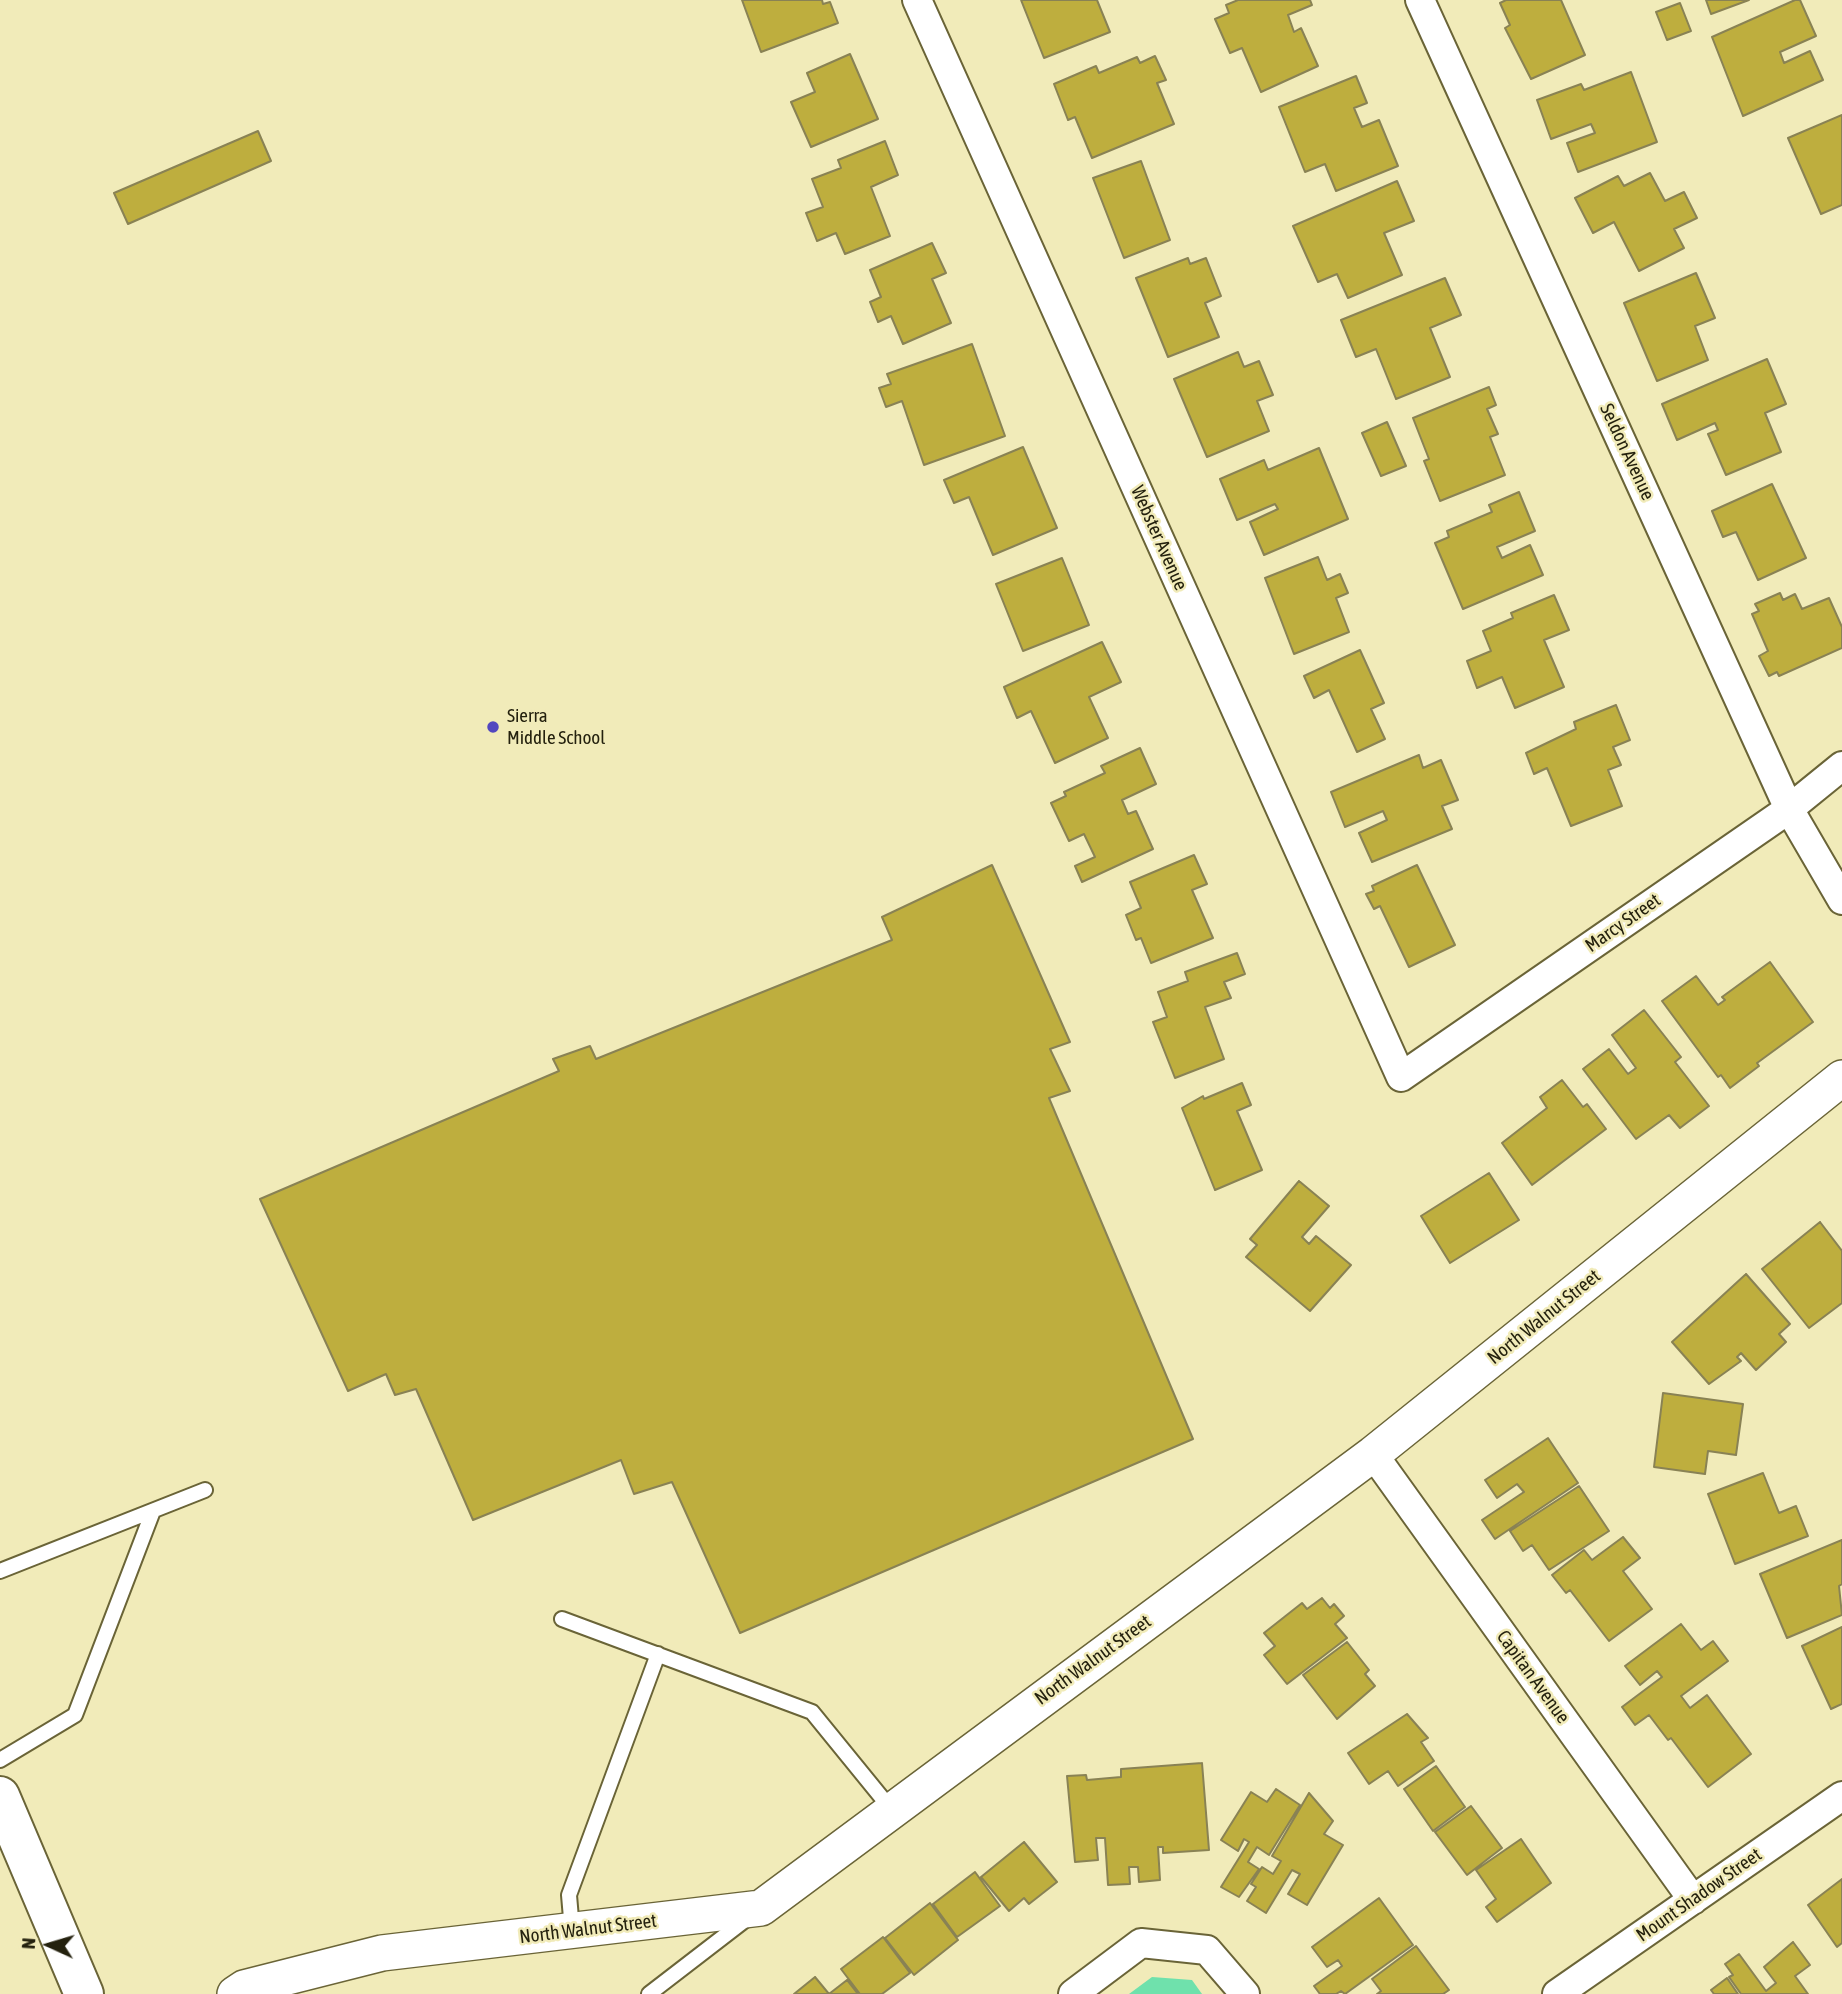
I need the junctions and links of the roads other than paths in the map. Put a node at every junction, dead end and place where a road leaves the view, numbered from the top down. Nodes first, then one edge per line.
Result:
1 (917, 0) edge
2 (1420, 0) edge
3 (1842, 766) edge
4 (1790, 809) junction
5 (1842, 900) edge
6 (1401, 1077) joint
7 (1842, 1078) edge
8 (1373, 1454) junction
9 (205, 1490) dead end
10 (153, 1511) junction
11 (0, 1571) edge
12 (562, 1619) dead end
13 (658, 1654) junction
14 (0, 1760) edge
15 (0, 1796) edge
16 (1842, 1796) edge
17 (891, 1809) junction
18 (1693, 1900) junction
19 (761, 1908) junction
20 (572, 1931) junction
21 (84, 1994) edge
22 (235, 1994) edge
23 (649, 1994) edge
24 (1073, 1994) edge
25 (1245, 1994) edge
26 (1557, 1994) edge

1 - 6 street, Webster Avenue
2 - 4 street, Seldon Avenue
3 - 4 street, Marcy Street
4 - 5 street, Seldon Avenue
4 - 6 street, Marcy Street
7 - 8 street, North Walnut Street
8 - 17 street, North Walnut Street
8 - 18 street, Capitan Avenue
9 - 10 lane
10 - 11 lane
10 - 14 lane
12 - 13 lane
13 - 17 lane
13 - 20 lane
15 - 21 main road
16 - 18 street, Mount Shadow Street
17 - 19 street, North Walnut Street
18 - 26 street, Mount Shadow Street
19 - 20 street, North Walnut Street
19 - 23 lane
20 - 22 street, North Walnut Street
24 - 25 street

